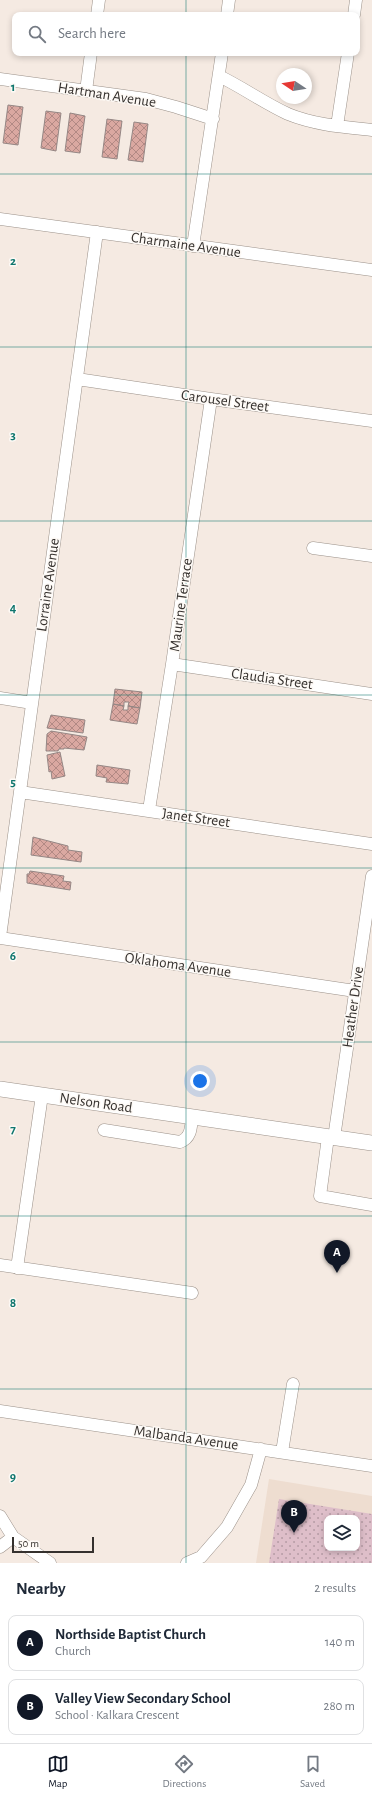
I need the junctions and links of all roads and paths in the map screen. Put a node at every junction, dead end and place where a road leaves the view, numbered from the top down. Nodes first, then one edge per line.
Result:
1 (99, 0) edge
2 (229, 0) edge
3 (356, 0) edge
4 (97, 12) edge
5 (227, 12) edge
6 (354, 12) edge
7 (92, 56) edge
8 (221, 56) edge
9 (348, 56) edge
10 (218, 76) junction
11 (0, 79) edge
12 (86, 90) junction
13 (213, 119) junction
14 (338, 126) junction
15 (372, 130) edge
16 (0, 218) edge
17 (97, 232) junction
18 (194, 246) junction
19 (372, 270) edge
20 (77, 379) junction
21 (211, 399) junction
22 (372, 421) edge
23 (313, 548) dead end
24 (372, 556) edge
25 (172, 664) junction
26 (372, 694) edge
27 (0, 698) edge
28 (32, 703) junction
29 (20, 792) junction
30 (149, 810) junction
31 (372, 844) edge
32 (372, 876) edge
33 (0, 938) edge
34 (355, 991) junction
35 (0, 1089) edge
36 (42, 1095) junction
37 (192, 1118) junction
38 (104, 1130) dead end
39 (331, 1138) junction
40 (372, 1144) edge
41 (372, 1205) edge
42 (0, 1265) edge
43 (17, 1268) junction
44 (192, 1293) dead end
45 (293, 1384) dead end
46 (0, 1411) edge
47 (260, 1449) junction
48 (282, 1452) junction
49 (372, 1466) edge
50 (0, 1516) edge
51 (13, 1537) junction
52 (0, 1547) edge
53 (202, 1560) edge
54 (50, 1563) edge
55 (187, 1563) edge

1 - 4 street
2 - 5 street
3 - 6 street
7 - 12 street
8 - 10 street
9 - 14 street
10 - 13 street
10 - 14 street
11 - 12 street, Hartman Avenue
12 - 13 street, Hartman Avenue
13 - 18 street
14 - 15 street
16 - 17 street, Charmaine Avenue
17 - 18 street, Charmaine Avenue
17 - 20 street, Lorraine Avenue
18 - 19 street, Charmaine Avenue
20 - 21 street, Carousel Street
20 - 28 street, Lorraine Avenue
21 - 22 street, Carousel Street
21 - 25 street, Maurine Terrace
23 - 24 street
25 - 26 street, Claudia Street
25 - 30 street, Maurine Terrace
27 - 28 street
28 - 29 street, Lorraine Avenue
29 - 30 street, Janet Street
29 - 33 street, Lorraine Avenue
30 - 31 street, Janet Street
32 - 34 street, Heather Drive
33 - 34 street, Oklahoma Avenue
34 - 39 street, Heather Drive
35 - 36 main road, Nelson Road
36 - 37 main road, Nelson Road
36 - 43 street
37 - 38 street, Nelson Road
37 - 39 main road, Nelson Road
39 - 40 main road, Nelson Road
39 - 41 street, Heather Drive
42 - 43 street
43 - 44 street
45 - 48 street
46 - 47 street, Malbanda Avenue
47 - 48 street, Malbanda Avenue
47 - 53 street
48 - 49 street, Malbanda Avenue
50 - 51 street
51 - 52 street
51 - 54 street
53 - 55 street

